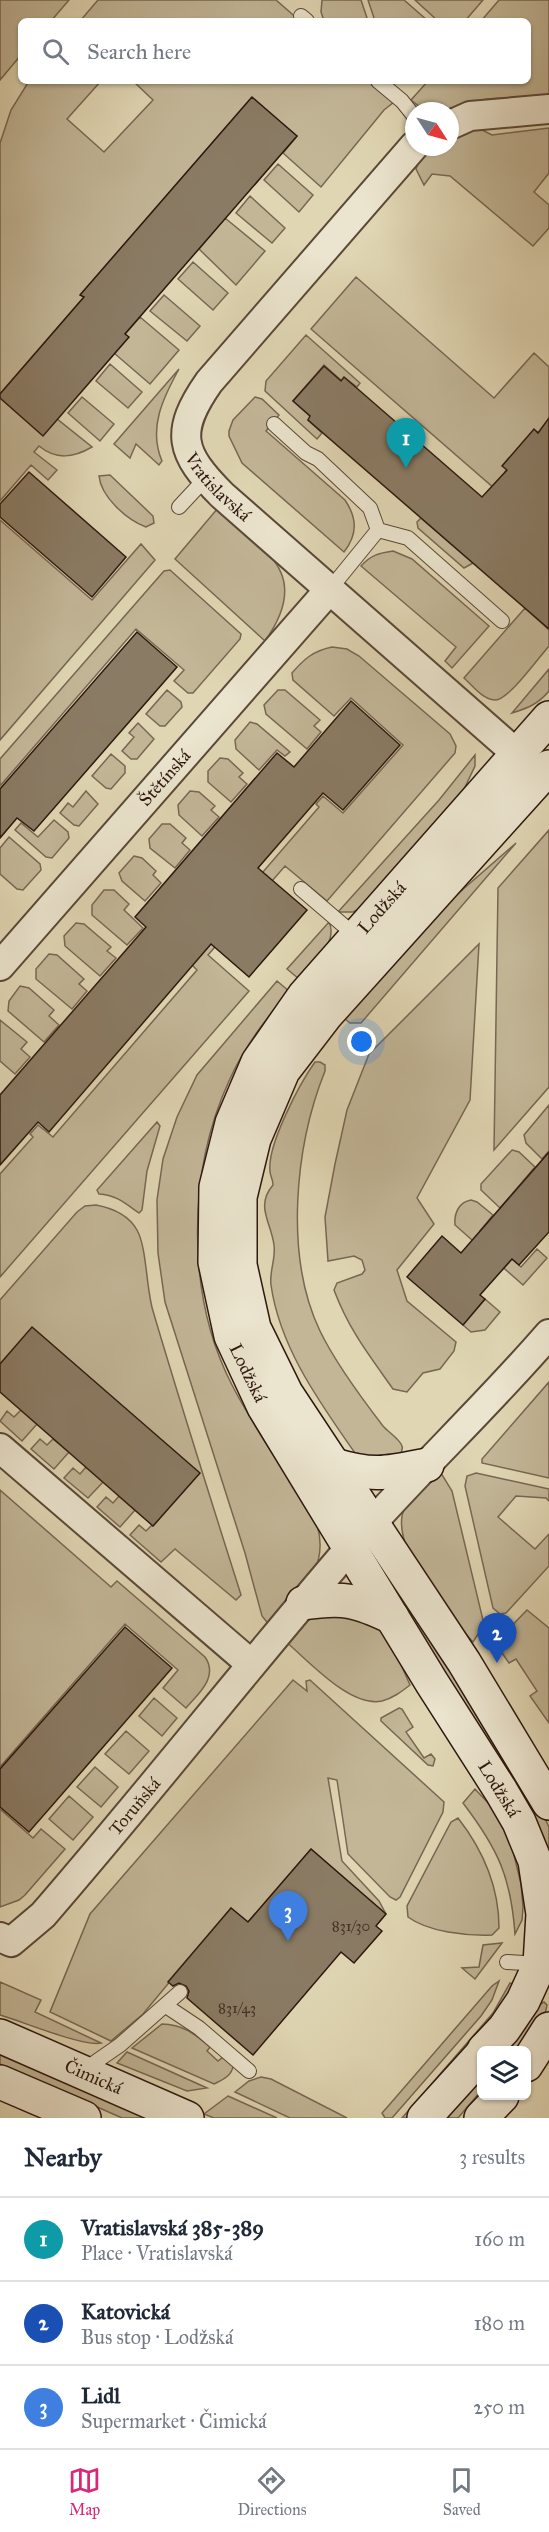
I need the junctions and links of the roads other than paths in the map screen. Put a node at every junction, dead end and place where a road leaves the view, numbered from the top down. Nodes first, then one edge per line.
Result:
1 (382, 84) edge
2 (405, 105) edge
3 (549, 109) edge
4 (459, 121) edge
5 (405, 156) edge
6 (274, 424) dead end
7 (206, 478) junction
8 (179, 507) dead end
9 (378, 530) junction
10 (330, 589) junction
11 (502, 621) dead end
12 (549, 718) edge
13 (536, 766) edge
14 (301, 889) dead end
15 (357, 937) junction
16 (0, 966) edge
17 (549, 1334) edge
18 (0, 1448) edge
19 (334, 1465) junction
20 (427, 1465) junction
21 (373, 1522) junction
22 (350, 1547) junction
23 (303, 1603) junction
24 (392, 1617) junction
25 (251, 1664) junction
26 (549, 1803) edge
27 (6, 1940) edge
28 (507, 1962) dead end
29 (544, 1966) edge
30 (180, 1992) dead end
31 (166, 2006) junction
32 (549, 2029) edge
33 (0, 2036) edge
34 (488, 2046) edge
35 (549, 2051) edge
36 (531, 2057) edge
37 (477, 2059) edge
38 (531, 2066) edge
39 (82, 2071) junction
40 (249, 2071) dead end
41 (0, 2082) edge
42 (497, 2100) edge
43 (49, 2111) edge
44 (84, 2118) edge
45 (187, 2118) edge
46 (424, 2118) edge
47 (481, 2118) edge

1 - 2 lane
3 - 4 street
5 - 7 street, Vratislavská
6 - 9 lane
7 - 8 lane
7 - 10 street, Vratislavská
9 - 10 lane
9 - 11 lane
10 - 13 street, Vratislavská
10 - 16 street, Štětínská
12 - 13 street, Lodžská
13 - 15 street, Lodžská
13 - 19 street, Lodžská
14 - 15 lane
15 - 22 street, Lodžská
17 - 20 street, Toruňská
18 - 25 street
19 - 20 street
19 - 21 street, Lodžská
20 - 21 street, Toruňská
21 - 22 street, Toruňská
21 - 26 street, Lodžská
22 - 23 street, Toruňská
22 - 24 street, Lodžská
23 - 24 street
23 - 25 street, Toruňská
24 - 29 street, Lodžská
25 - 27 street, Toruňská
28 - 29 lane
29 - 34 street, Lodžská
30 - 31 lane
31 - 39 lane
31 - 40 lane
32 - 36 street
33 - 39 street, Čimická
35 - 38 street
37 - 46 street, Lodžská
39 - 45 street, Čimická
41 - 43 street
42 - 47 street
43 - 44 street

